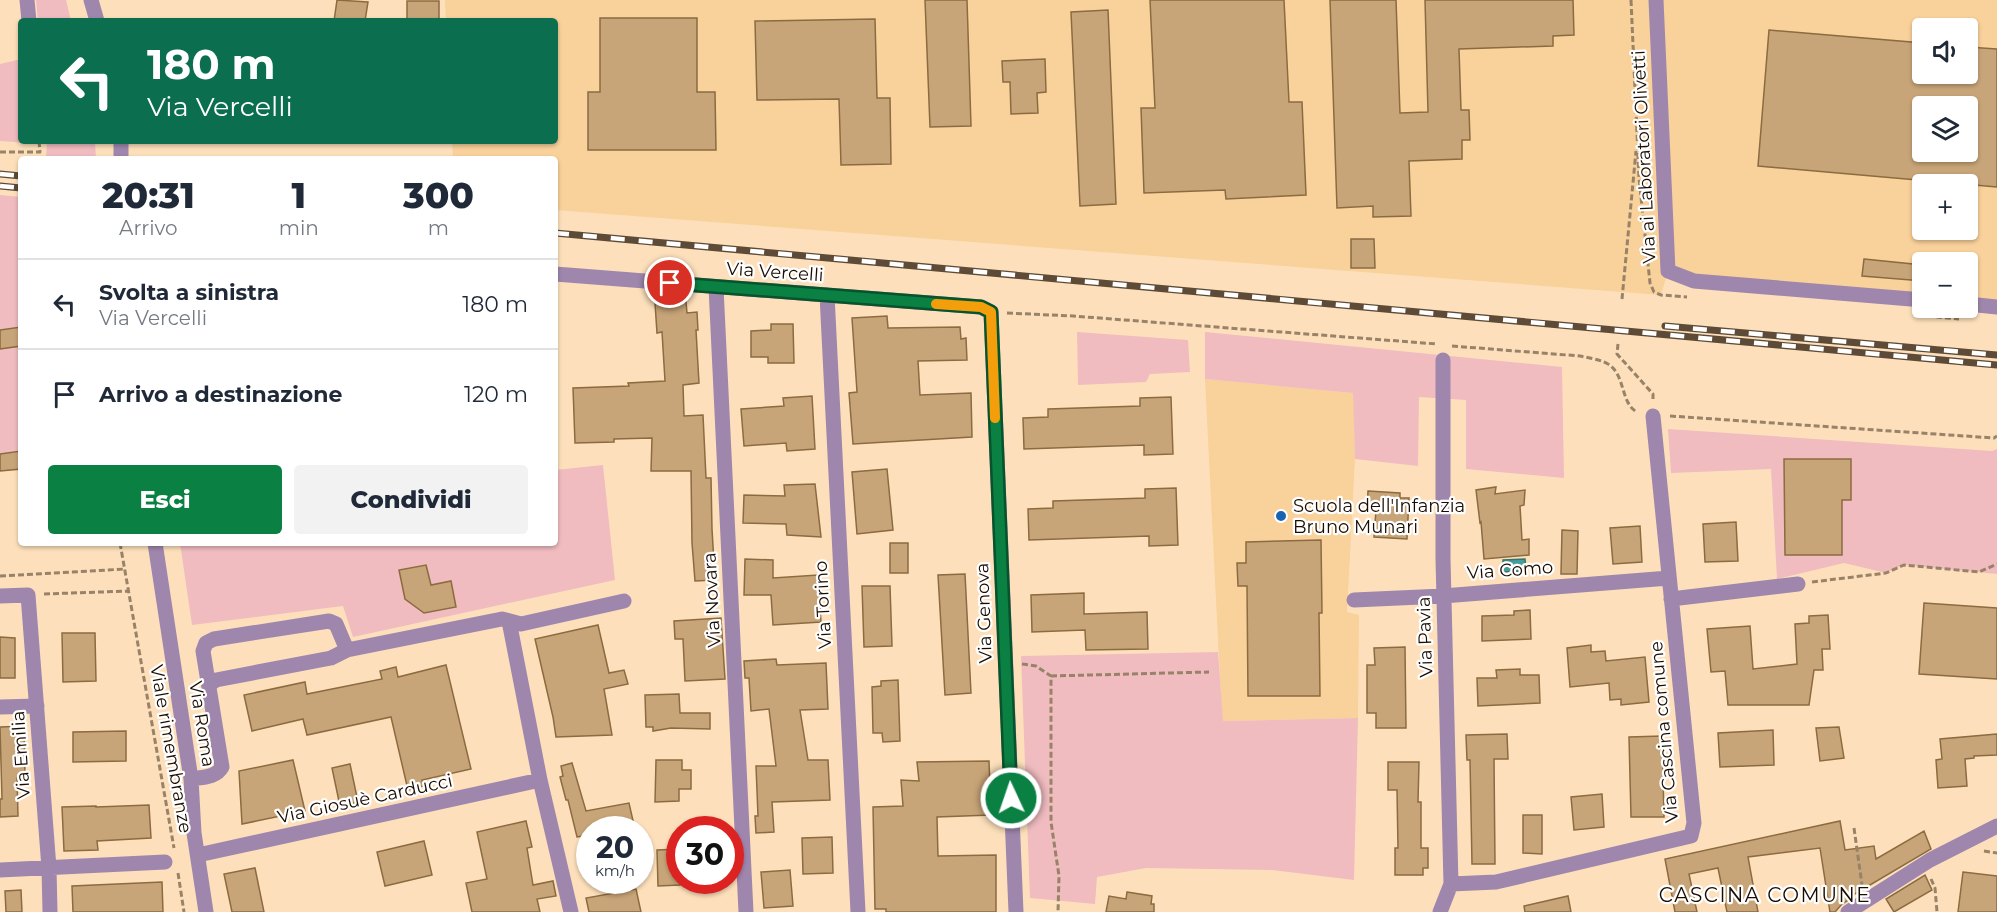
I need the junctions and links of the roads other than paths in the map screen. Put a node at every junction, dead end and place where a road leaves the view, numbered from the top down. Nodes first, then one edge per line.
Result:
1 (27, 0) edge
2 (91, 0) edge
3 (1656, 0) edge
4 (29, 18) edge
5 (96, 18) edge
6 (558, 274) edge
7 (716, 287) junction
8 (827, 295) junction
9 (1912, 299) edge
10 (1978, 305) edge
11 (1997, 307) edge
12 (991, 312) joint
13 (1443, 360) dead end
14 (1653, 416) road end
15 (155, 546) edge
16 (1669, 578) junction
17 (1798, 584) road end
18 (0, 596) edge
19 (1443, 596) junction
20 (1671, 599) junction
21 (1354, 600) dead end
22 (624, 601) dead end
23 (508, 621) junction
24 (347, 651) junction
25 (209, 685) junction
26 (37, 706) junction
27 (0, 707) edge
28 (190, 779) junction
29 (540, 780) junction
30 (1997, 826) edge
31 (198, 855) junction
32 (172, 860) road end
33 (49, 868) junction
34 (0, 870) edge
35 (1450, 885) junction
36 (50, 912) edge
37 (206, 912) edge
38 (571, 912) edge
39 (746, 912) edge
40 (858, 912) edge
41 (1016, 912) edge
42 (1440, 912) edge
43 (1848, 912) edge

1 - 4 street
2 - 5 street
3 - 9 street, Via ai Laboratori Olivetti
6 - 7 street, Via Vercelli
7 - 8 street, Via Vercelli
7 - 39 street, Via Novara
8 - 12 street, Via Vercelli
8 - 40 street, Via Torino
10 - 11 street
12 - 41 street, Via Genova
13 - 19 street, Via Pavia
14 - 16 street, Via Cascina comune
15 - 28 street, Via Roma
16 - 19 street, Via Como
16 - 20 street, Via Cascina comune
17 - 20 street
18 - 26 street, Via Emilia
19 - 21 street, Via Como
19 - 35 street, Via Pavia
20 - 35 street, Via Cascina comune
22 - 23 street
23 - 24 street
23 - 29 street
24 - 25 street
24 - 25 street
25 - 28 street
26 - 27 street
26 - 33 street, Via Emilia
28 - 31 street, Via Roma
29 - 31 street, Via Giosuè Carducci
29 - 38 street
30 - 43 street
31 - 37 street, Via Roma
32 - 33 street
33 - 34 street
33 - 36 street, Via Emilia
35 - 42 street, Via Pavia

